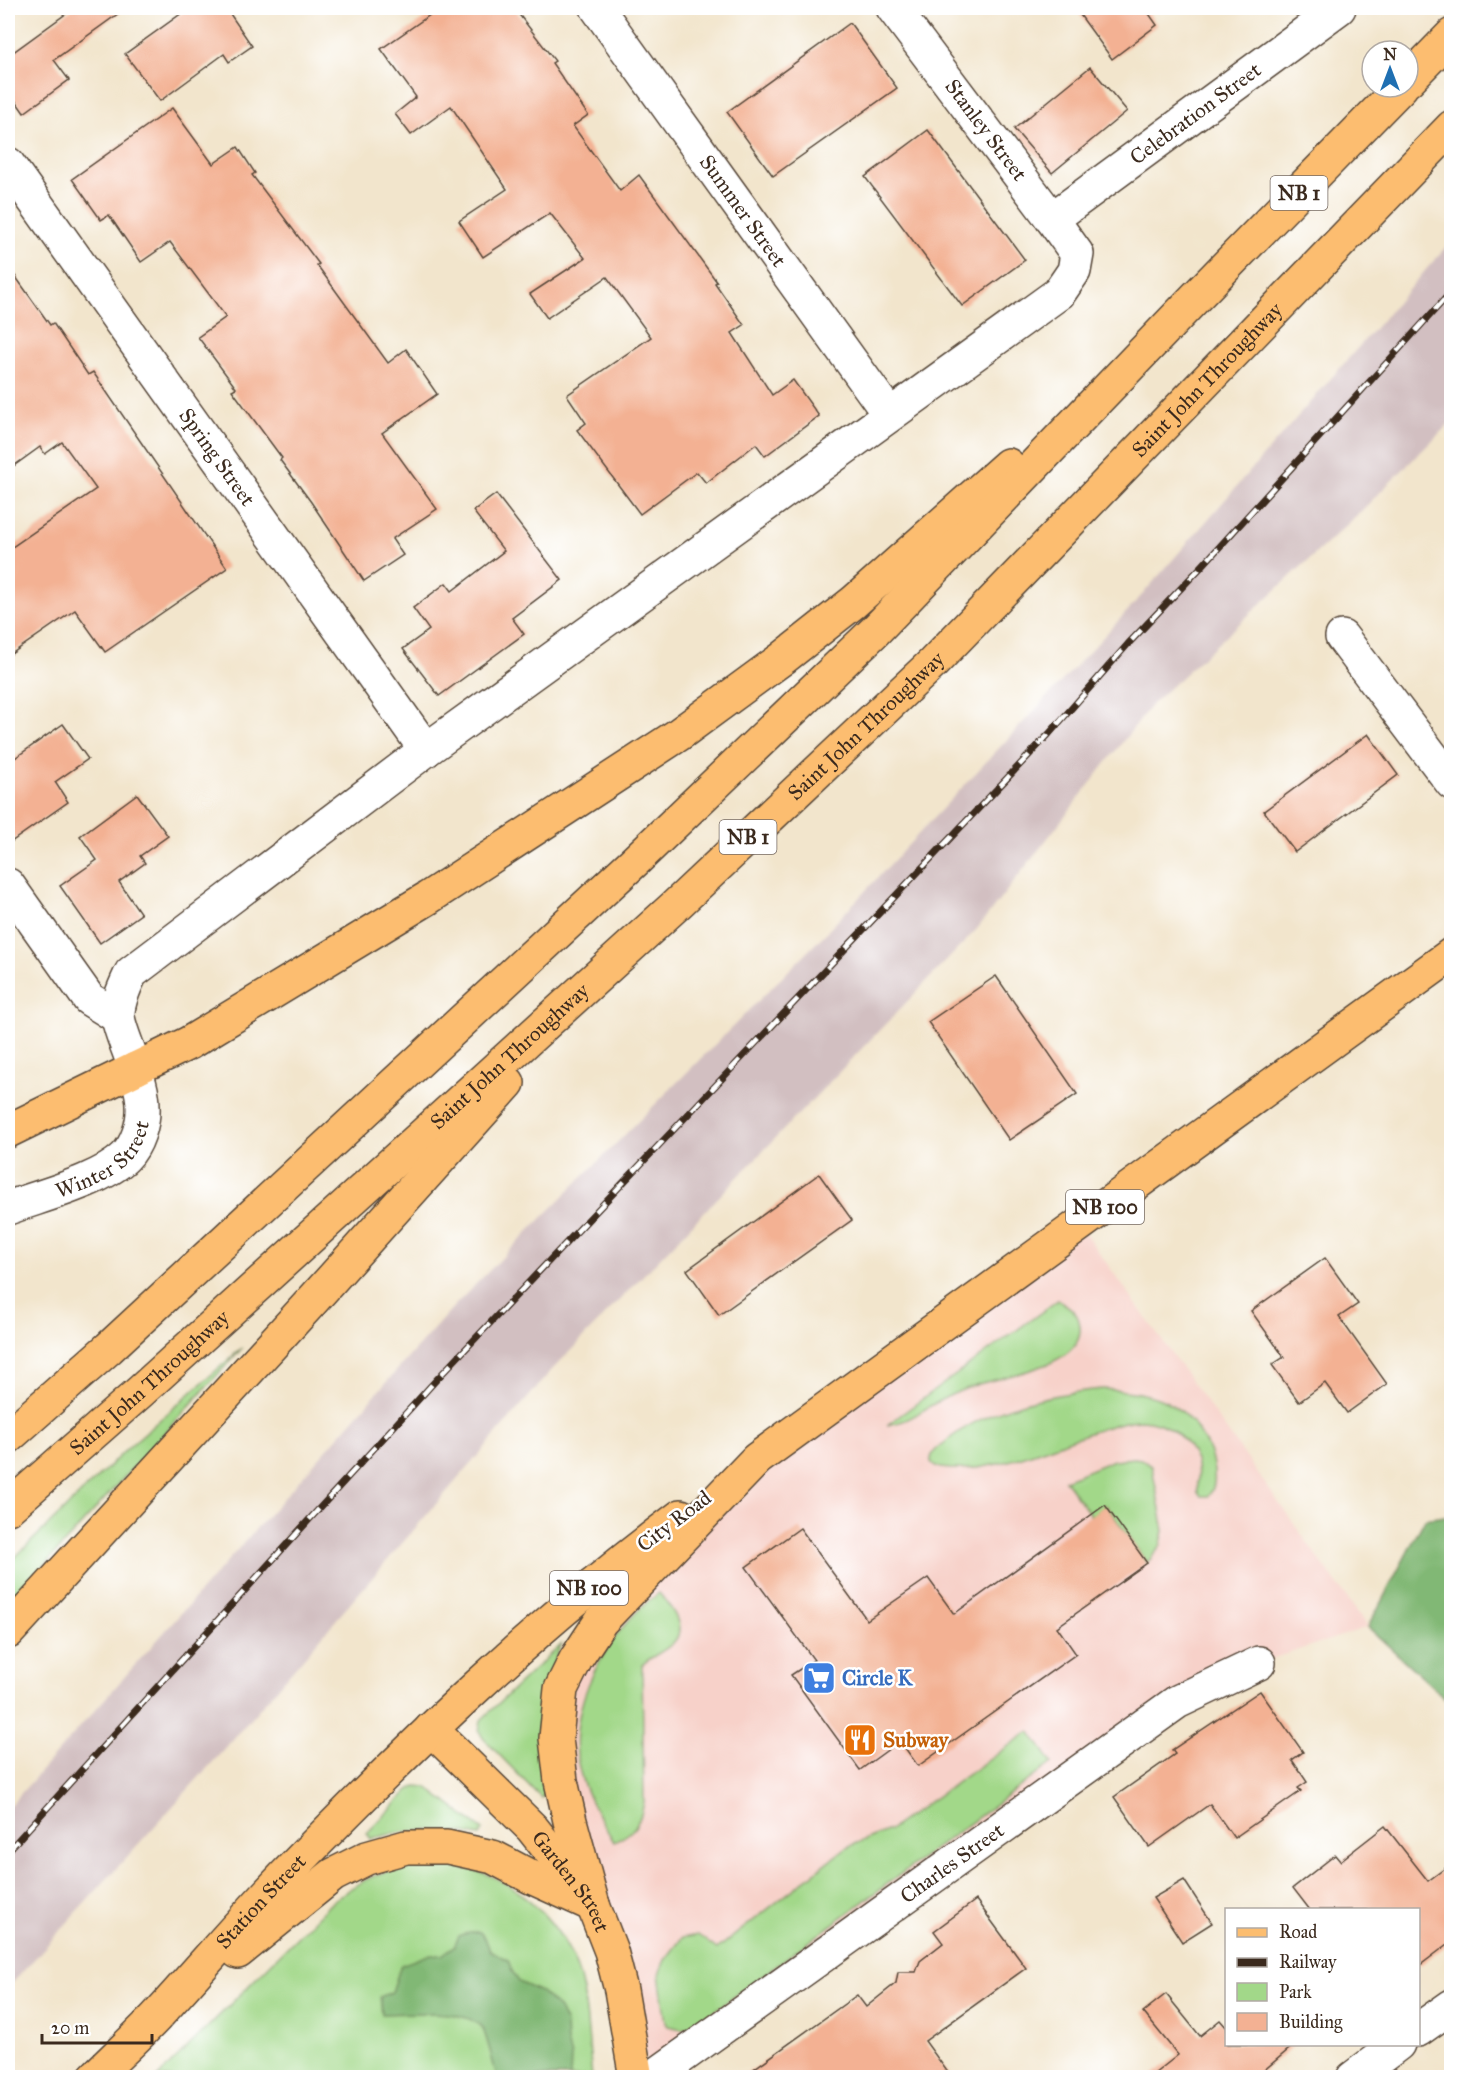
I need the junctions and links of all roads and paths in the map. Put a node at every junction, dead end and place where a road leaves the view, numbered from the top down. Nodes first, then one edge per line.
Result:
1 (597, 8) edge
2 (893, 8) edge
3 (1339, 8) edge
4 (1452, 35) edge
5 (1420, 68) edge
6 (1389, 99) edge
7 (1452, 127) edge
8 (8, 164) edge
9 (1052, 219) junction
10 (1195, 298) junction
11 (889, 414) junction
12 (1342, 637) dead end
13 (426, 750) junction
14 (1452, 783) edge
15 (8, 885) edge
16 (675, 906) junction
17 (1452, 954) edge
18 (118, 1017) junction
19 (135, 1069) junction
20 (8, 1131) edge
21 (8, 1208) edge
22 (8, 1437) edge
23 (757, 1459) junction
24 (8, 1508) edge
25 (8, 1632) edge
26 (1259, 1663) dead end
27 (431, 1729) junction
28 (593, 1905) junction
29 (1452, 2006) edge
30 (154, 2018) junction
31 (1420, 2029) edge
32 (1395, 2046) edge
33 (94, 2078) edge
34 (636, 2078) edge
35 (652, 2078) edge
36 (1353, 2078) edge

1 - 11 street, Summer Street
2 - 9 street, Stanley Street
3 - 9 street, Celebration Street
4 - 5 main road
6 - 10 main road, NB 1
7 - 16 main road, Saint John Throughway / NB 1
8 - 13 street, Spring Street
9 - 11 street, Stanley Street
10 - 19 main road
10 - 22 main road, NB 1
11 - 13 street
12 - 14 street
13 - 18 street
15 - 18 street
16 - 24 main road, Saint John Throughway / NB 1
16 - 25 main road
17 - 23 main road, NB 100
18 - 19 street
19 - 20 main road, Winter Street
19 - 21 street, Winter Street
23 - 27 main road, City Road / NB 100
23 - 28 main road
26 - 35 street, Charles Street
27 - 28 main road, Garden Street
27 - 30 main road, Station Street / NB 100
28 - 30 main road
28 - 34 main road, Garden Street
29 - 31 street
30 - 33 main road, Station Street / NB 100
32 - 36 street

